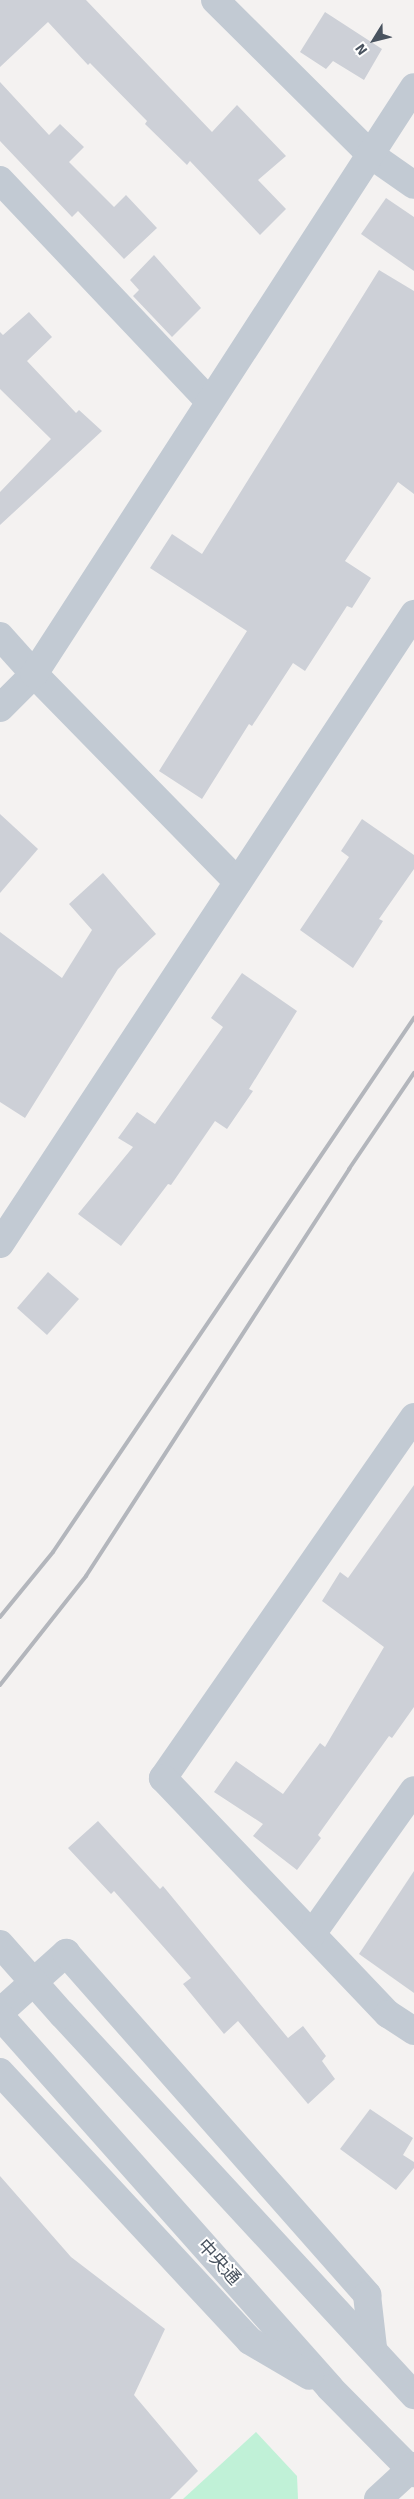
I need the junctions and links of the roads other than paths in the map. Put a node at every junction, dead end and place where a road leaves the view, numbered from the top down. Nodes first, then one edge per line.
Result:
1 (215, 0) edge
2 (414, 87) edge
3 (371, 155) junction
4 (0, 180) edge
5 (414, 185) edge
6 (209, 401) junction
7 (414, 614) edge
8 (0, 636) edge
9 (34, 674) junction
10 (0, 708) edge
11 (238, 882) junction
12 (0, 1244) edge
13 (414, 1417) edge
14 (414, 1790) edge
15 (312, 1934) junction
16 (0, 1944) edge
17 (0, 2014) edge
18 (414, 2031) edge
19 (0, 2072) edge
20 (373, 2348) junction
21 (330, 2388) junction
22 (414, 2395) edge
23 (413, 2470) edge
24 (378, 2499) edge

1 - 3 street
2 - 3 street
3 - 5 street
3 - 6 street
4 - 6 street
6 - 9 street
7 - 11 street
8 - 9 street
9 - 10 street
9 - 11 street
11 - 12 street
13 - 15 street
14 - 15 street
15 - 18 street
16 - 20 street, bridge
17 - 20 street
17 - 21 street, 中央通
19 - 21 street
20 - 22 street
21 - 23 street, 中央通
23 - 24 street

